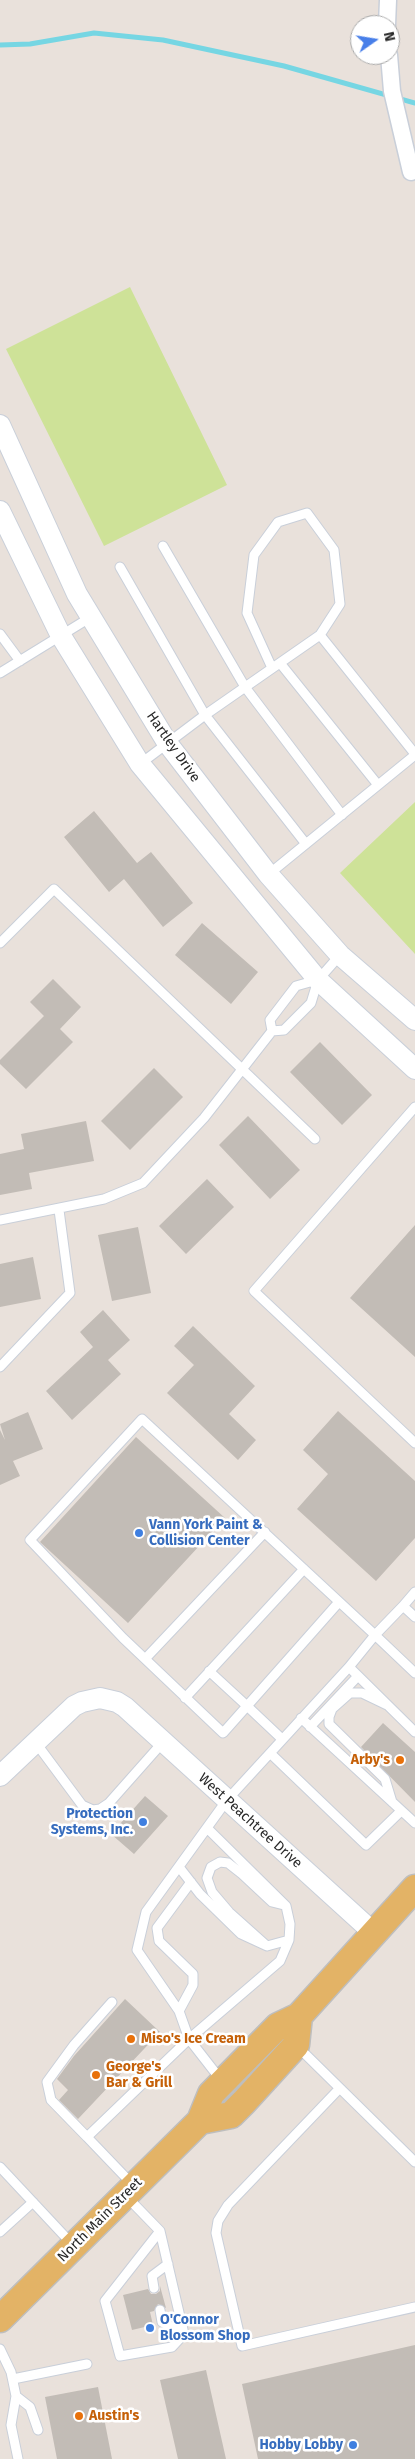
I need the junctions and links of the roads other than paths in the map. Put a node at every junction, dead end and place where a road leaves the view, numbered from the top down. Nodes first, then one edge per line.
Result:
1 (388, 0) edge
2 (387, 15) edge
3 (390, 65) edge
4 (413, 177) edge
5 (0, 425) edge
6 (0, 511) edge
7 (162, 546) dead end
8 (120, 567) dead end
9 (91, 617) junction
10 (0, 634) edge
11 (320, 635) junction
12 (61, 636) junction
13 (20, 661) junction
14 (280, 662) junction
15 (272, 668) junction
16 (0, 672) edge
17 (245, 687) junction
18 (205, 715) junction
19 (168, 744) junction
20 (415, 755) edge
21 (140, 764) junction
22 (378, 785) junction
23 (342, 814) junction
24 (306, 844) junction
25 (268, 874) junction
26 (0, 943) edge
27 (340, 955) junction
28 (318, 980) junction
29 (415, 1020) edge
30 (272, 1031) junction
31 (415, 1069) edge
32 (241, 1070) junction
33 (415, 1107) edge
34 (314, 1139) dead end
35 (59, 1210) junction
36 (0, 1220) edge
37 (0, 1367) edge
38 (415, 1443) edge
39 (265, 1532) junction
40 (304, 1569) junction
41 (415, 1592) edge
42 (339, 1602) junction
43 (402, 1606) junction
44 (415, 1617) edge
45 (375, 1635) junction
46 (145, 1659) junction
47 (349, 1667) junction
48 (209, 1671) junction
49 (415, 1673) edge
50 (358, 1676) junction
51 (185, 1698) junction
52 (387, 1705) junction
53 (247, 1706) junction
54 (301, 1718) junction
55 (310, 1727) junction
56 (415, 1732) edge
57 (282, 1739) junction
58 (163, 1742) junction
59 (36, 1743) junction
60 (270, 1753) junction
61 (0, 1776) edge
62 (227, 1800) junction
63 (392, 1802) junction
64 (402, 1811) junction
65 (415, 1823) edge
66 (207, 1828) junction
67 (179, 1867) junction
68 (191, 1882) junction
69 (415, 1888) edge
70 (286, 1906) junction
71 (375, 1934) junction
72 (289, 1940) junction
73 (266, 1946) junction
74 (112, 2002) dead end
75 (179, 2011) junction
76 (289, 2021) junction
77 (189, 2039) junction
78 (296, 2045) junction
79 (223, 2082) junction
80 (339, 2089) junction
81 (232, 2115) junction
82 (200, 2121) junction
83 (87, 2137) junction
84 (415, 2162) edge
85 (0, 2167) edge
86 (130, 2191) junction
87 (33, 2202) junction
88 (160, 2231) junction
89 (0, 2232) edge
90 (74, 2246) junction
91 (168, 2264) junction
92 (154, 2288) dead end
93 (415, 2306) edge
94 (160, 2310) dead end
95 (0, 2319) edge
96 (184, 2334) junction
97 (0, 2350) edge
98 (87, 2364) dead end
99 (13, 2379) junction
100 (16, 2396) junction
101 (38, 2430) dead end
102 (18, 2459) edge

1 - 2 street
3 - 4 street
5 - 9 street, Hartley Drive
6 - 12 street
7 - 17 lane
8 - 18 lane
9 - 12 lane
9 - 19 street, Hartley Drive
10 - 13 lane
11 - 14 lane
11 - 15 lane
11 - 20 lane
12 - 13 lane
12 - 21 street
13 - 16 lane
14 - 15 lane
14 - 22 lane
15 - 17 lane
17 - 18 lane
17 - 23 lane
18 - 19 lane
18 - 24 lane
19 - 21 lane
19 - 25 street, Hartley Drive
20 - 22 lane
21 - 28 street
22 - 23 lane
23 - 24 lane
24 - 25 lane
25 - 27 street, Hartley Drive
26 - 32 lane
27 - 28 lane
27 - 29 street, Hartley Drive
28 - 30 lane
28 - 30 lane
28 - 31 street
30 - 32 lane
32 - 34 lane
32 - 35 lane
33 - 38 lane
35 - 36 lane
35 - 37 lane
39 - 40 lane
39 - 46 lane
39 - 46 lane
40 - 42 lane
40 - 48 lane
41 - 43 lane
42 - 45 lane
42 - 53 lane
43 - 44 lane
43 - 45 lane
45 - 47 lane
45 - 49 lane
46 - 51 lane
47 - 50 lane
47 - 54 lane
48 - 51 lane
48 - 53 lane
50 - 52 lane
50 - 55 lane
51 - 53 lane
52 - 56 lane
52 - 63 lane
53 - 57 lane
54 - 55 lane
54 - 57 lane
55 - 63 lane
57 - 60 lane
58 - 59 street, West Peachtree Drive
58 - 59 lane
58 - 62 street, West Peachtree Drive
59 - 61 street
60 - 62 lane
60 - 64 lane
62 - 66 lane
62 - 71 street, West Peachtree Drive
63 - 64 lane
64 - 65 lane
66 - 67 lane
66 - 70 lane
67 - 68 lane
67 - 75 lane
68 - 73 lane
68 - 75 lane
69 - 71 main road, North Main Street
70 - 72 lane
70 - 73 lane
71 - 76 main road, North Main Street
72 - 73 lane
72 - 77 lane
74 - 83 lane
75 - 77 lane
76 - 78 main road
76 - 79 main road, North Main Street
77 - 79 lane
77 - 83 lane
78 - 80 lane
78 - 81 main road
79 - 81 main road
79 - 82 main road, North Main Street
80 - 84 lane
80 - 93 lane
81 - 82 main road
82 - 86 main road, North Main Street
83 - 86 lane
85 - 87 lane
86 - 88 lane
86 - 90 main road, North Main Street
87 - 89 lane
87 - 90 lane
88 - 91 lane
88 - 96 lane
90 - 95 main road, North Main Street
91 - 92 lane
91 - 96 lane
94 - 96 lane
97 - 99 lane
98 - 99 lane
99 - 100 lane
100 - 101 lane
100 - 102 lane

